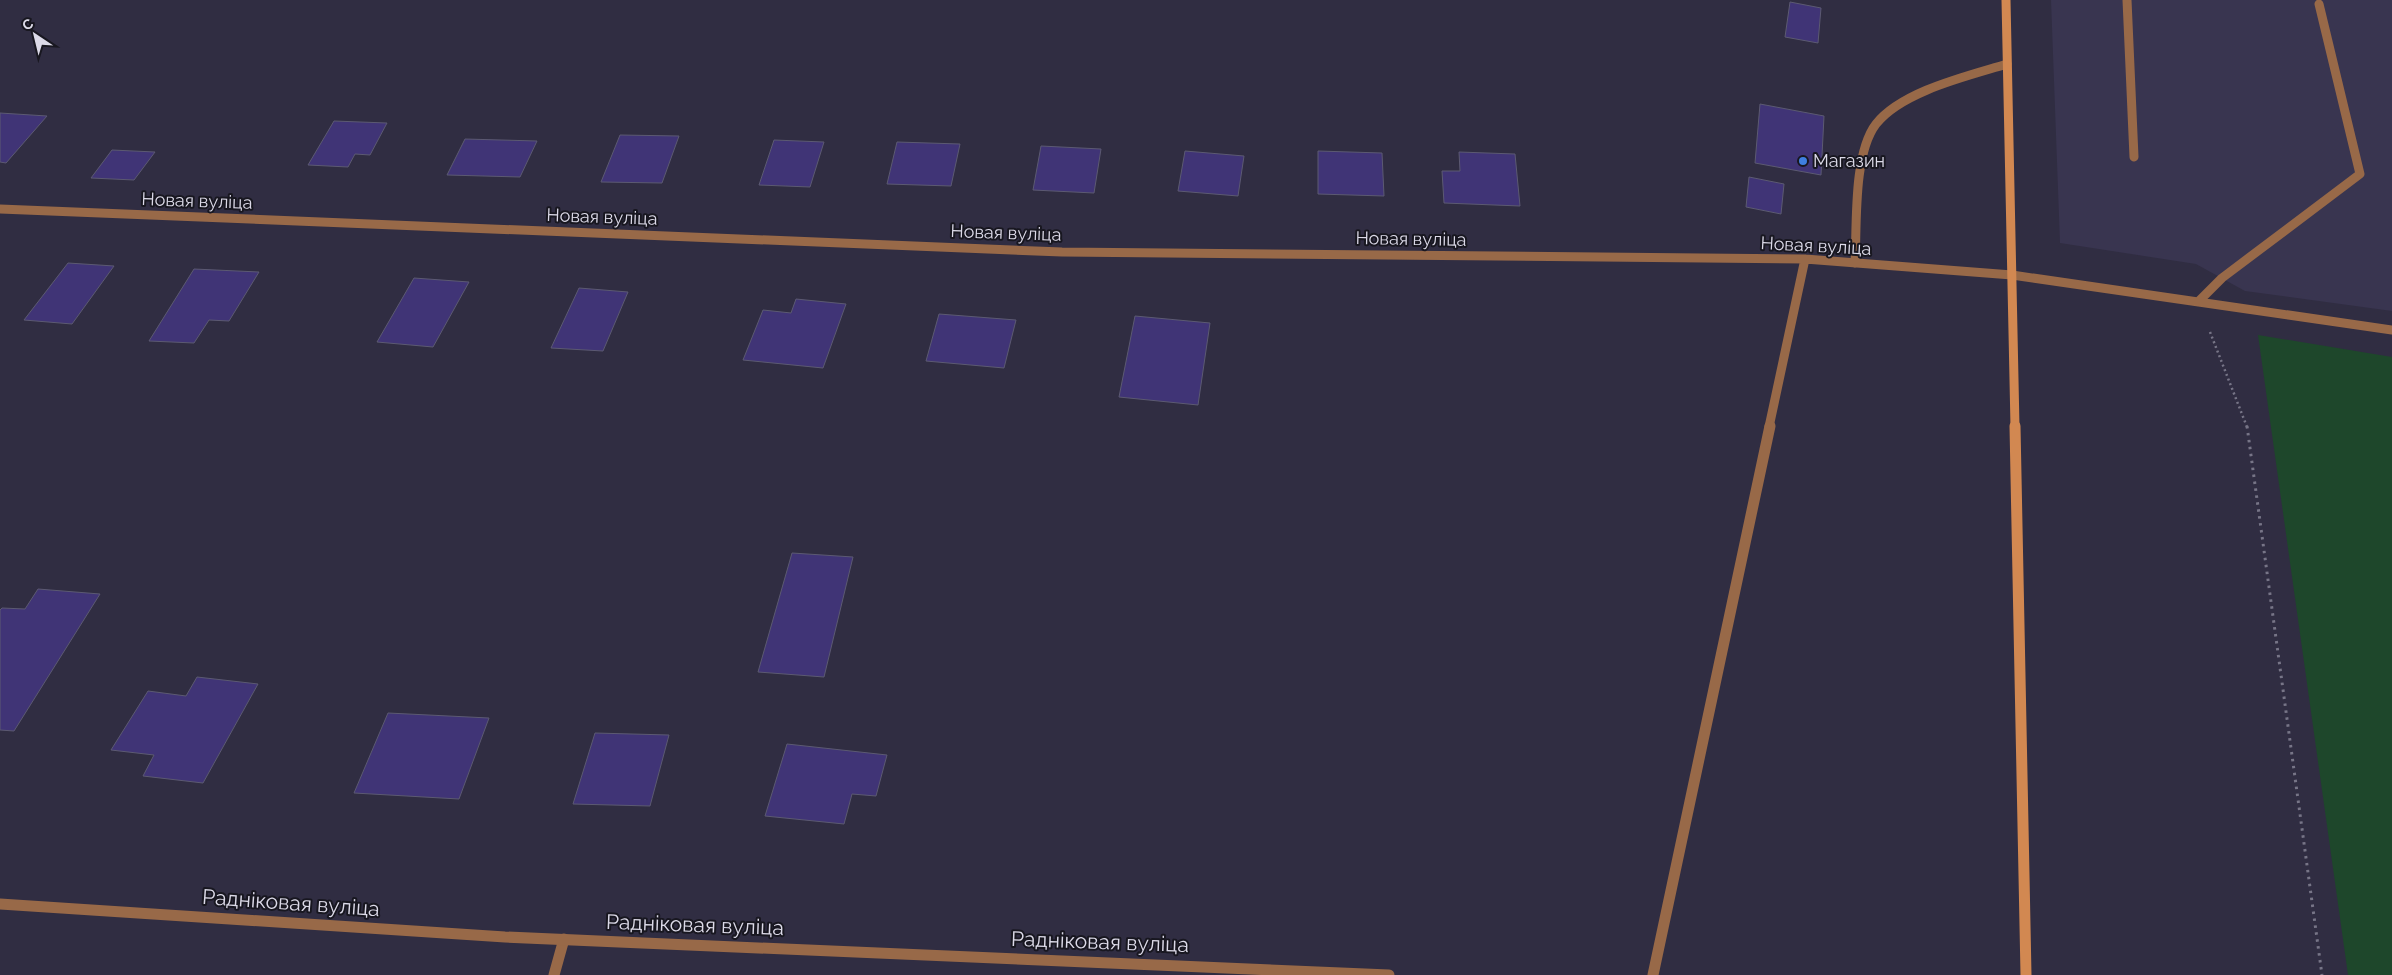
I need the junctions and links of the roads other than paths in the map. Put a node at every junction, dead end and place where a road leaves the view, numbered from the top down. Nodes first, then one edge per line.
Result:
1 (2006, 0) edge
2 (2127, 0) edge
3 (2319, 4) dead end
4 (2007, 64) junction
5 (2134, 157) dead end
6 (0, 209) edge
7 (1805, 259) junction
8 (1856, 263) junction
9 (2012, 275) junction
10 (2198, 302) junction
11 (2392, 330) edge
12 (0, 904) edge
13 (564, 939) junction
14 (554, 975) edge
15 (1389, 975) edge
16 (1653, 975) edge
17 (2026, 975) edge

1 - 4 main road
2 - 5 street
3 - 10 street
4 - 8 street
4 - 9 main road
6 - 7 street, Новая вуліца
7 - 8 street, Новая вуліца
7 - 16 street
8 - 9 street, Новая вуліца
9 - 10 street, Новая вуліца
9 - 17 main road
10 - 11 street, Новая вуліца
12 - 13 street, Радніковая вуліца
13 - 14 street
13 - 15 street, Радніковая вуліца

